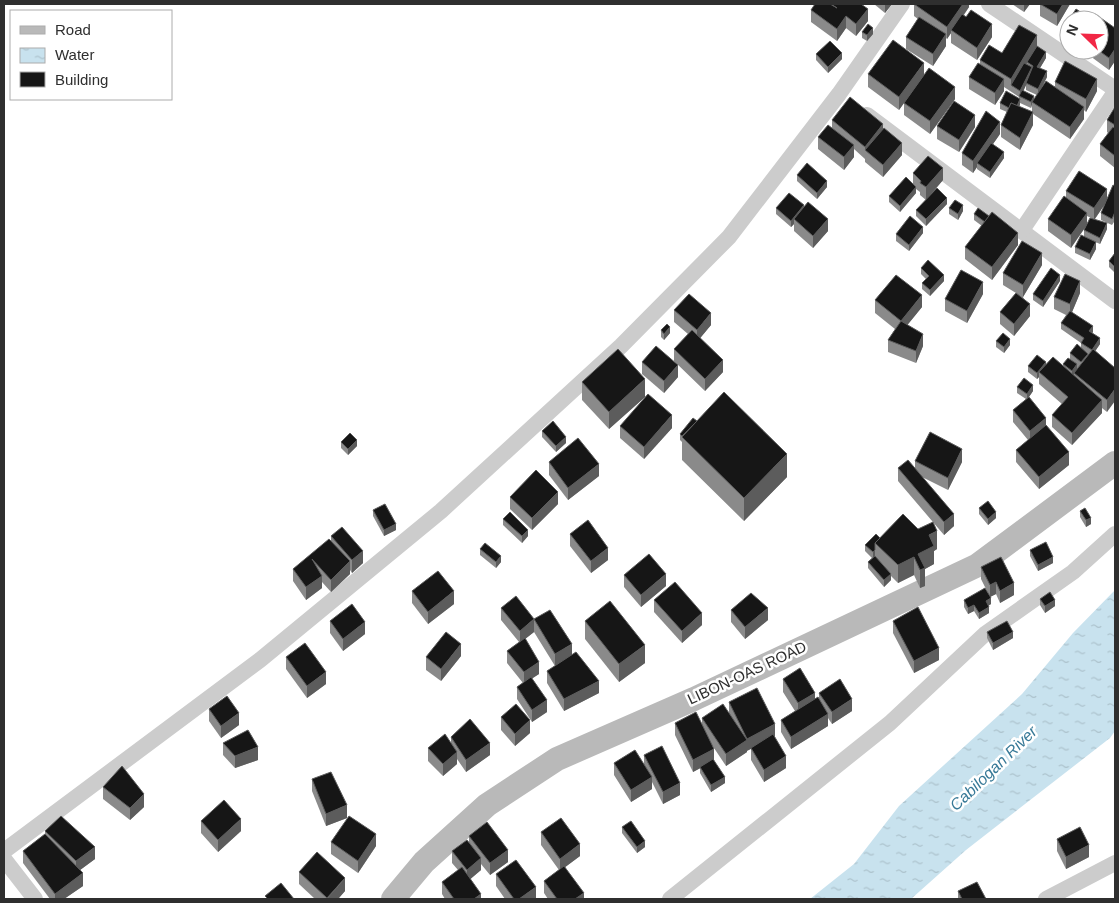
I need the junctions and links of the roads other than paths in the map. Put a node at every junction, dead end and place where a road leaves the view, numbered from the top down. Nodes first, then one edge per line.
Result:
1 (902, 4) edge
2 (989, 4) edge
3 (1115, 91) edge
4 (839, 94) junction
5 (1022, 230) junction
6 (1115, 301) edge
7 (1115, 463) edge
8 (1115, 534) edge
9 (4, 851) edge
10 (4, 859) edge
11 (1115, 863) edge
12 (35, 899) edge
13 (393, 899) edge
14 (670, 899) edge
15 (1046, 899) edge

1 - 4 street
2 - 3 street
3 - 5 street
4 - 5 street
4 - 9 street
5 - 6 street
7 - 13 main road, LIBON-OAS ROAD
8 - 14 street
10 - 12 street
11 - 15 street

